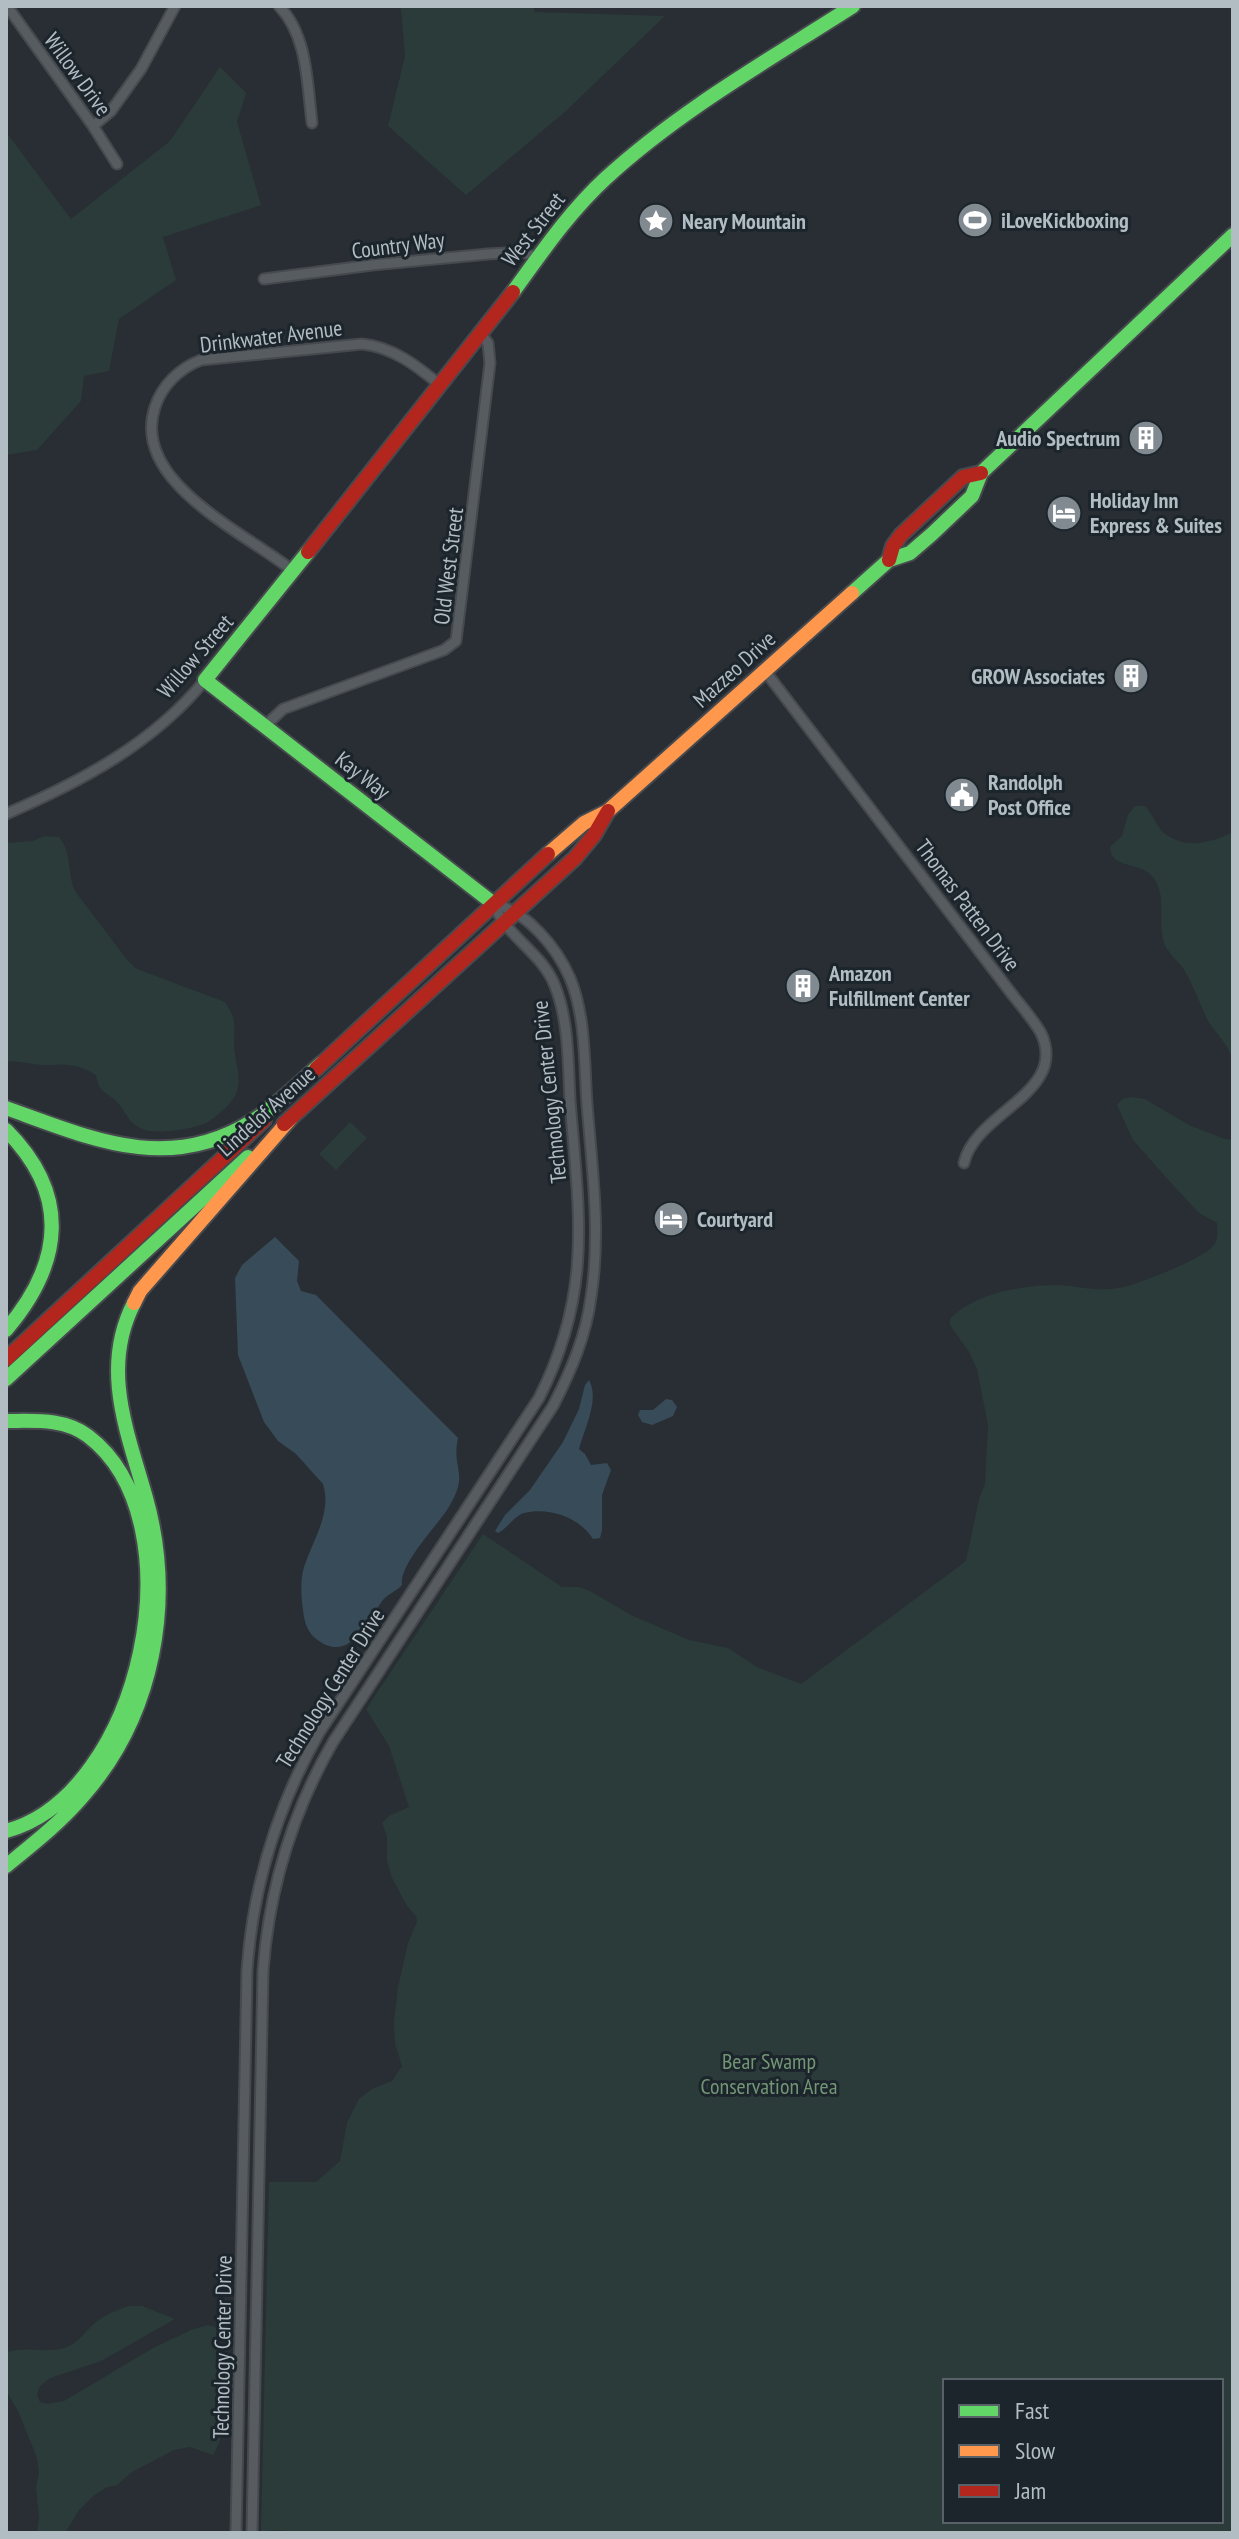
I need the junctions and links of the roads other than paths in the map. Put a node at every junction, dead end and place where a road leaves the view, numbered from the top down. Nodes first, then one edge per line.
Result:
1 (7, 6) edge
2 (175, 6) edge
3 (279, 6) edge
4 (853, 6) edge
5 (312, 123) dead end
6 (93, 126) junction
7 (117, 164) dead end
8 (1233, 235) edge
9 (536, 258) junction
10 (264, 279) dead end
11 (481, 334) junction
12 (440, 385) junction
13 (312, 547) joint
14 (293, 571) junction
15 (765, 671) junction
16 (205, 680) junction
17 (265, 726) junction
18 (608, 811) junction
19 (6, 814) edge
20 (536, 865) joint
21 (556, 876) joint
22 (494, 904) junction
23 (516, 912) junction
24 (504, 924) junction
25 (322, 1063) junction
26 (6, 1108) edge
27 (291, 1118) junction
28 (6, 1130) edge
29 (964, 1163) dead end
30 (6, 1330) edge
31 (6, 1359) edge
32 (6, 1379) edge
33 (6, 1421) edge
34 (6, 1831) edge
35 (6, 1866) edge
36 (236, 2533) edge
37 (252, 2533) edge

1 - 6 street, Willow Drive
2 - 6 street
3 - 5 street
4 - 9 main road, West Street
6 - 7 street, Willow Drive
8 - 15 main road, Mazzeo Drive
9 - 10 street, Country Way
9 - 11 main road, West Street
11 - 12 main road, West Street
11 - 17 street, Old West Street
12 - 13 main road, West Street
12 - 14 street, Drinkwater Avenue
13 - 14 main road, Willow Street
14 - 16 main road, Willow Street
15 - 18 main road, Mazzeo Drive
15 - 29 street, Thomas Patten Drive
16 - 17 main road, Kay Way
16 - 19 street, Willow Street
17 - 22 main road, Kay Way
18 - 20 main road, Mazzeo Drive
18 - 21 main road, Mazzeo Drive
20 - 22 main road, Lindelof Avenue
21 - 23 main road, Lindelof Avenue
22 - 23 street, Technology Center Drive
22 - 24 street, Technology Center Drive
22 - 25 main road, Lindelof Avenue
23 - 24 main road, Lindelof Avenue
23 - 37 street, Technology Center Drive
24 - 27 main road, Lindelof Avenue
24 - 36 street, Technology Center Drive
25 - 26 main road
25 - 31 main road, Lindelof Avenue
27 - 32 main road, Lindelof Avenue
27 - 35 main road
28 - 30 main road
33 - 34 main road

